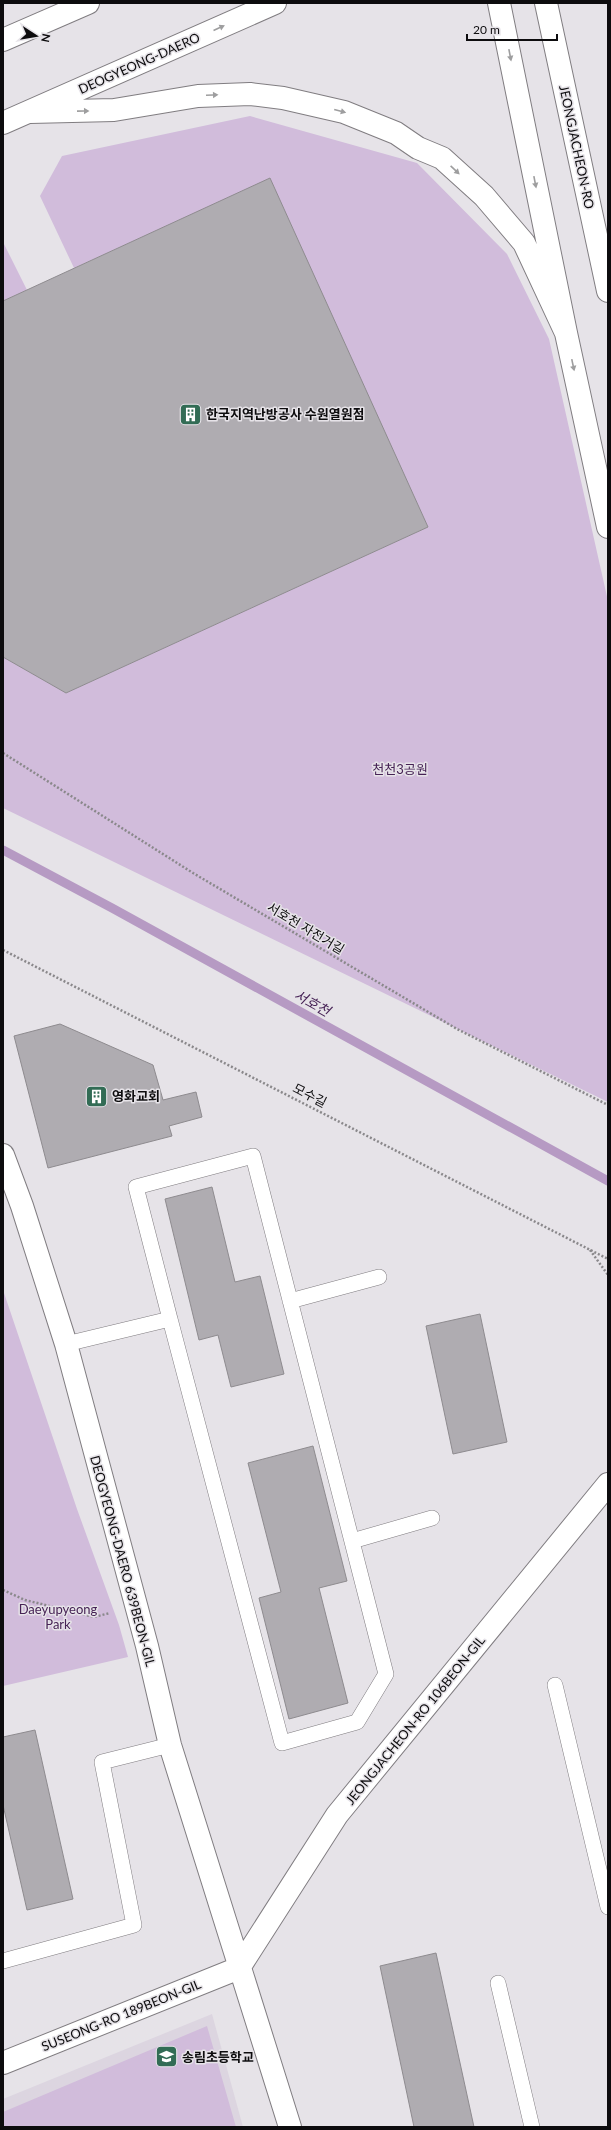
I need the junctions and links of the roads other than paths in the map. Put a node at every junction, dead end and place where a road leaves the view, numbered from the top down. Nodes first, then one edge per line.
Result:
1 (88, 3) edge
2 (275, 3) edge
3 (499, 3) edge
4 (546, 3) edge
5 (3, 40) edge
6 (30, 112) junction
7 (3, 123) edge
8 (608, 291) edge
9 (566, 333) junction
10 (608, 527) edge
11 (3, 1155) edge
12 (379, 1277) dead end
13 (290, 1302) junction
14 (170, 1319) junction
15 (66, 1344) junction
16 (608, 1484) edge
17 (432, 1518) dead end
18 (352, 1541) junction
19 (555, 1685) dead end
20 (170, 1745) junction
21 (608, 1907) edge
22 (3, 1961) edge
23 (240, 1968) junction
24 (498, 1983) dead end
25 (3, 2063) edge
26 (290, 2127) edge
27 (532, 2127) edge

1 - 5 street
6 -> 2 street, DEOGYEONG-DAERO
3 -> 9 street
4 - 8 street, JEONGJACHEON-RO
6 - 7 street, DEOGYEONG-DAERO
6 -> 9 street
9 -> 10 street
11 - 15 street, DEOGYEONG-DAERO 639BEON-GIL
12 - 13 lane
13 - 14 lane
13 - 18 lane
14 - 15 lane
14 - 18 lane
15 - 20 street, DEOGYEONG-DAERO 639BEON-GIL
16 - 23 street, JEONGJACHEON-RO 106BEON-GIL
17 - 18 lane
19 - 21 lane
20 - 22 lane
20 - 23 street, DEOGYEONG-DAERO 639BEON-GIL
23 - 25 street, SUSEONG-RO 189BEON-GIL
23 - 26 street, DEOGYEONG-DAERO 639BEON-GIL
24 - 27 lane

